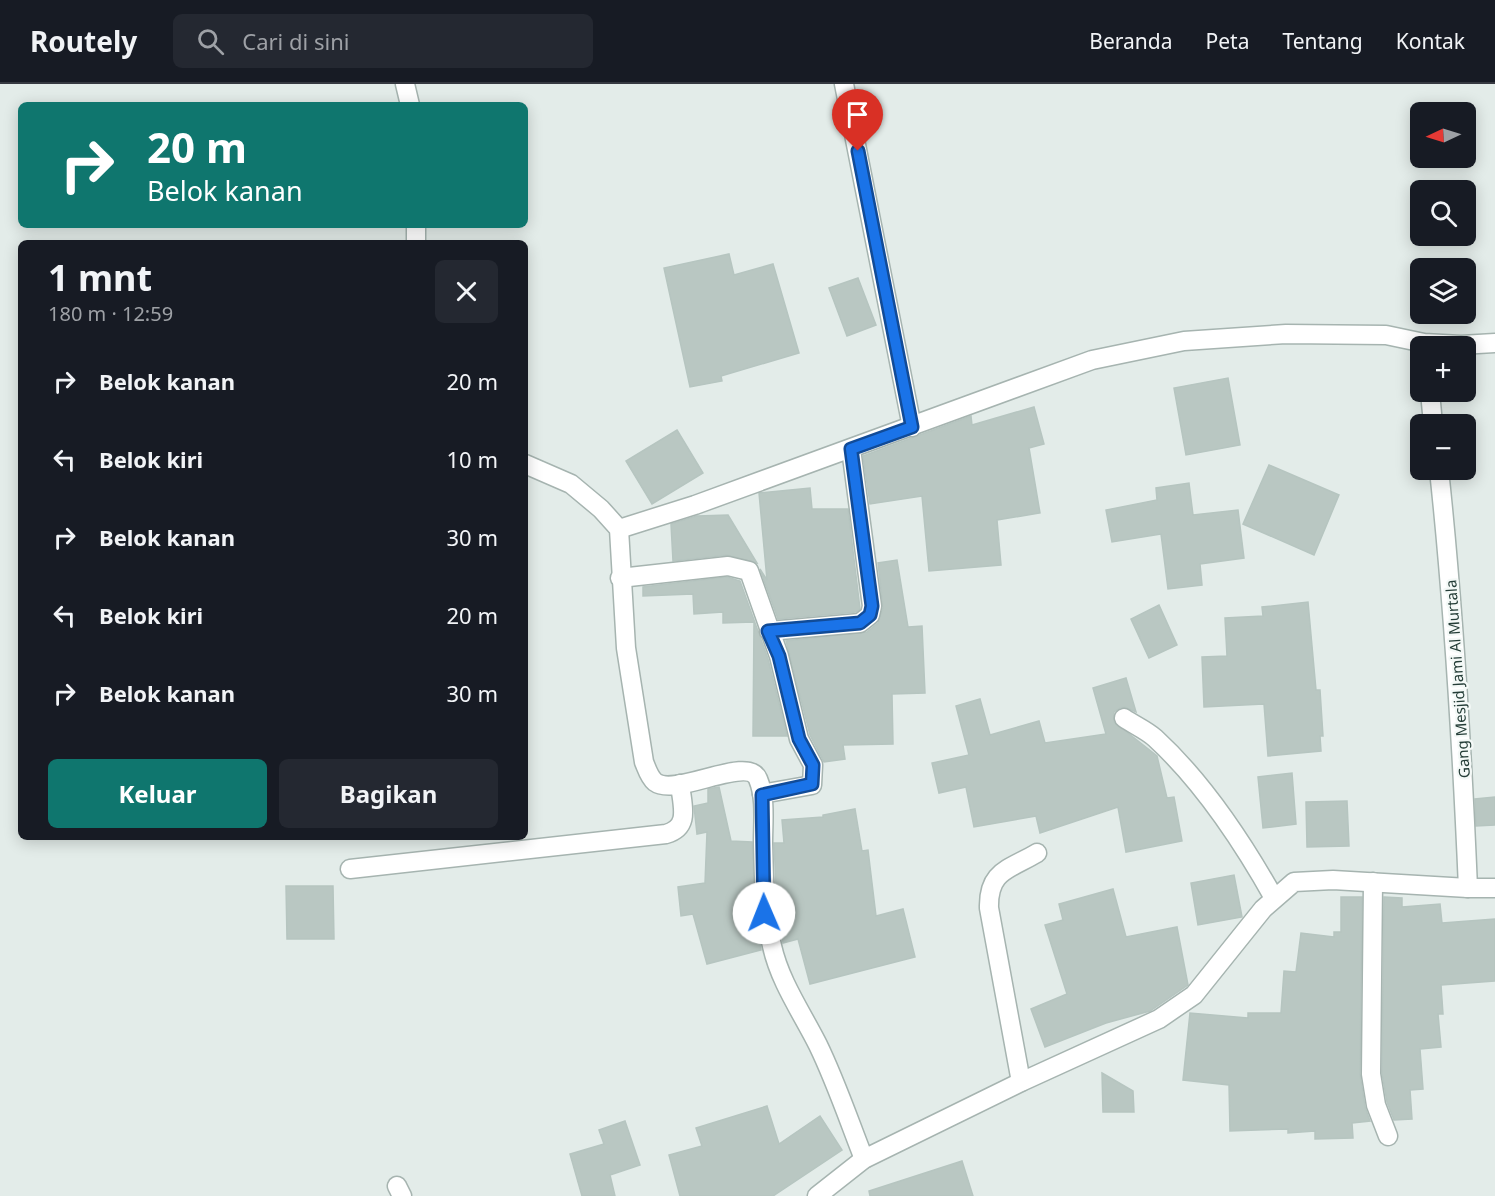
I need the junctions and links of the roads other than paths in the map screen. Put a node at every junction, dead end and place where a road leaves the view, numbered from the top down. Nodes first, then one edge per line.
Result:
1 (405, 84) edge
2 (844, 84) edge
3 (409, 102) edge
4 (1410, 341) edge
5 (1495, 343) edge
6 (1476, 344) edge
7 (912, 427) junction
8 (851, 449) junction
9 (528, 465) edge
10 (1440, 480) edge
11 (619, 529) junction
12 (620, 578) junction
13 (768, 631) junction
14 (1124, 718) dead end
15 (680, 784) junction
16 (762, 795) junction
17 (1037, 853) dead end
18 (350, 869) dead end
19 (1373, 882) junction
20 (1468, 888) junction
21 (1495, 888) edge
22 (1274, 898) junction
23 (1021, 1082) junction
24 (1388, 1136) dead end
25 (864, 1159) junction
26 (817, 1196) edge

1 - 3 street
2 - 7 street
4 - 7 street
5 - 6 street
7 - 8 street
8 - 11 street
8 - 13 street
9 - 11 street
10 - 20 street, Gang Mesjid Jami Al Murtala
11 - 12 street
12 - 13 street
12 - 15 street
13 - 16 street
14 - 22 street
15 - 16 street
15 - 18 street
16 - 25 street
17 - 23 street
19 - 20 street
19 - 22 street
19 - 24 street
20 - 21 street
22 - 23 street
23 - 25 street
25 - 26 street

